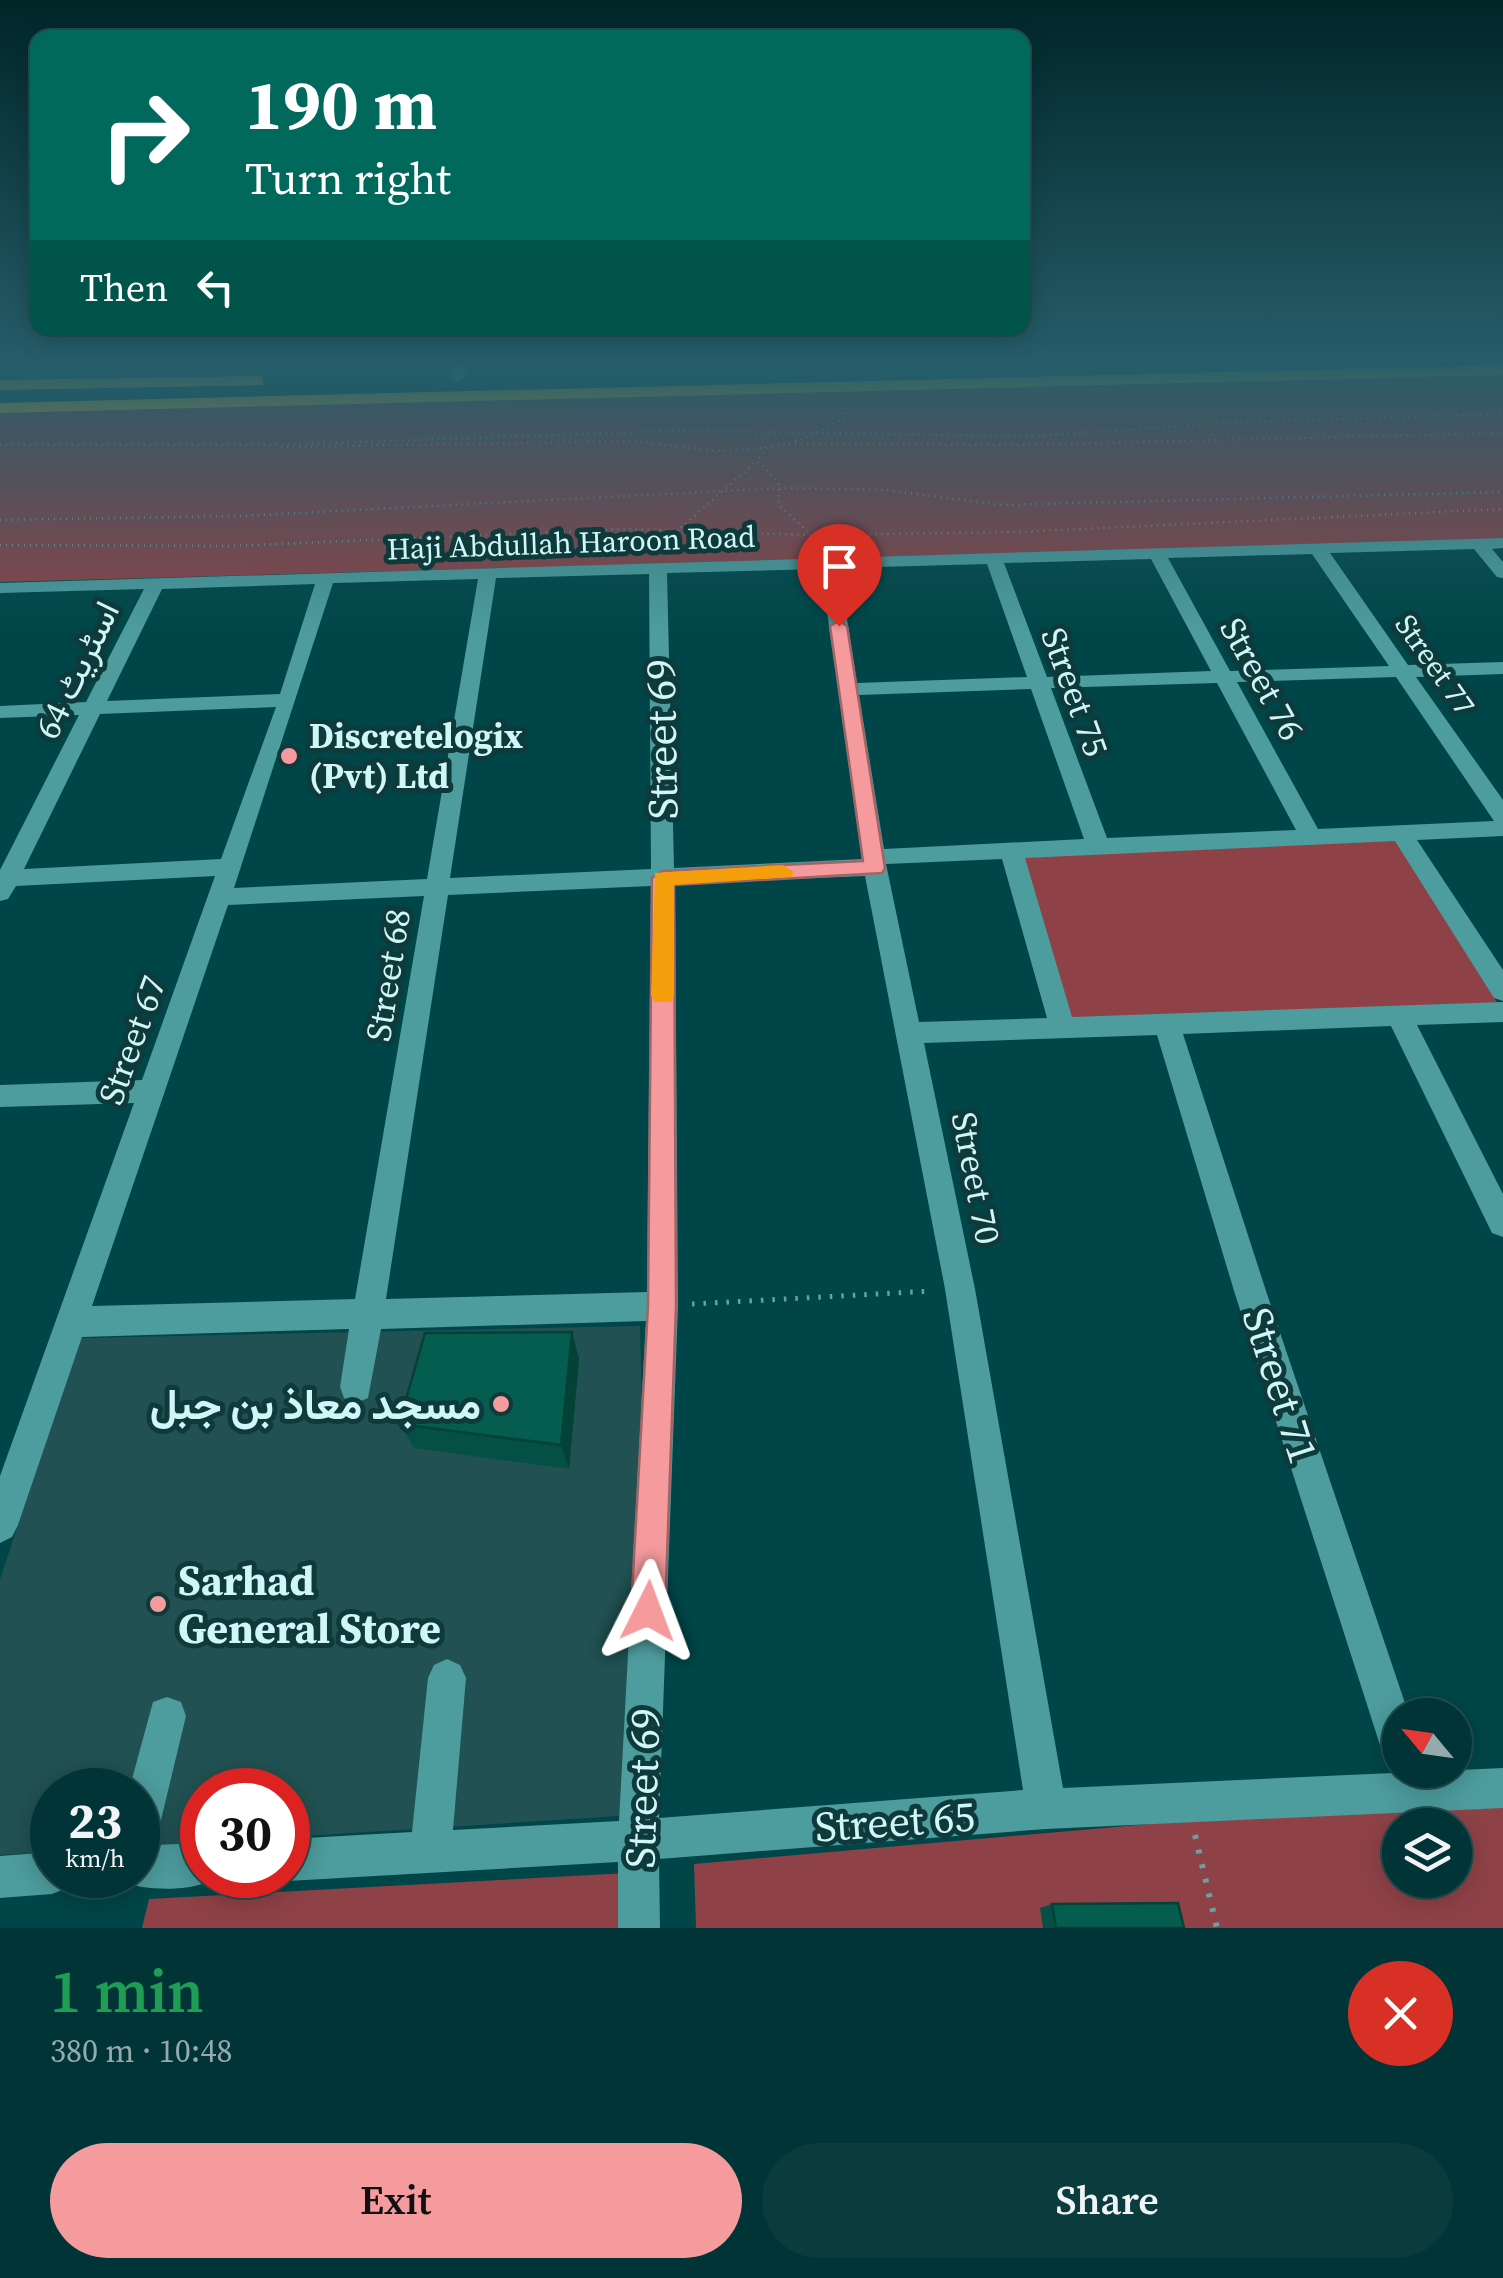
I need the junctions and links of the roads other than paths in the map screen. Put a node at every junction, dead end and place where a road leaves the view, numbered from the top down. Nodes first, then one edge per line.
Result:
1 (1503, 543) edge
2 (1478, 544) junction
3 (1317, 548) junction
4 (1157, 554) junction
5 (994, 559) junction
6 (829, 563) junction
7 (660, 569) junction
8 (488, 573) junction
9 (1503, 573) edge
10 (326, 578) junction
11 (156, 583) junction
12 (0, 588) edge
13 (1503, 668) edge
14 (1403, 670) junction
15 (1224, 677) junction
16 (1036, 684) junction
17 (848, 689) junction
18 (288, 700) junction
19 (95, 708) junction
20 (0, 712) edge
21 (1503, 817) edge
22 (1503, 828) edge
23 (1400, 831) junction
24 (1310, 835) junction
25 (1098, 846) junction
26 (1011, 850) junction
27 (874, 862) junction
28 (228, 867) junction
29 (663, 878) junction
30 (3, 883) edge
31 (438, 887) junction
32 (220, 897) junction
33 (1503, 991) edge
34 (1503, 1012) edge
35 (1399, 1014) junction
36 (1167, 1023) junction
37 (1062, 1026) junction
38 (909, 1033) junction
39 (150, 1091) junction
40 (0, 1096) edge
41 (1503, 1224) edge
42 (662, 1306) junction
43 (368, 1312) junction
44 (72, 1322) junction
45 (356, 1387) dead end
46 (0, 1525) edge
47 (447, 1678) dead end
48 (1384, 1698) edge
49 (167, 1716) dead end
50 (154, 1768) edge
51 (1382, 1785) edge
52 (1472, 1786) edge
53 (1503, 1788) edge
54 (1046, 1809) junction
55 (638, 1840) junction
56 (430, 1853) junction
57 (310, 1859) edge
58 (30, 1876) edge
59 (0, 1878) edge
60 (639, 1928) edge

1 - 2 street, Haji Abdullah Haroon Road
2 - 3 street, Haji Abdullah Haroon Road
2 - 9 street
3 - 4 street, Haji Abdullah Haroon Road
3 - 14 street, Street 77
4 - 5 street, Haji Abdullah Haroon Road
4 - 15 street, Street 76
5 - 6 street, Haji Abdullah Haroon Road
5 - 16 street, Street 75
6 - 7 street, Haji Abdullah Haroon Road
6 - 17 street, Street 70
7 - 8 street, Haji Abdullah Haroon Road
7 - 29 street, Street 69
8 - 10 street, Haji Abdullah Haroon Road
8 - 31 street, Street 68
10 - 11 street, Haji Abdullah Haroon Road
10 - 18 street, Street 67
11 - 12 street, Haji Abdullah Haroon Road
11 - 19 street, اسٹریٹ 64
13 - 14 street
14 - 15 street
14 - 21 street, Street 77
15 - 16 street
15 - 24 street, Street 76
16 - 17 street
16 - 25 street, Street 75
17 - 27 street, Street 70
18 - 19 street
18 - 28 street, Street 67
19 - 20 street
19 - 30 street, اسٹریٹ 64
22 - 23 street
23 - 24 street
23 - 33 street
24 - 25 street
25 - 26 street
26 - 27 street
26 - 37 street
27 - 29 street
27 - 38 street, Street 70
28 - 30 street
28 - 32 street, Street 67
29 - 31 street
29 - 42 street, Street 69
31 - 32 street
31 - 43 street, Street 68
32 - 39 street, Street 67
34 - 35 street
35 - 36 street
35 - 41 street
36 - 37 street
36 - 48 street, Street 71
37 - 38 street
38 - 54 street, Street 70
39 - 40 street
39 - 44 street, Street 67
42 - 43 street
42 - 55 street, Street 69
43 - 44 street
43 - 45 street, Street 68
44 - 46 street, Street 67
47 - 56 street
49 - 50 street
51 - 54 street, Street 65
52 - 53 street, Street 65
54 - 55 street, Street 65
55 - 56 street, Street 65
55 - 60 street, Street 69
56 - 57 street, Street 65
58 - 59 street

